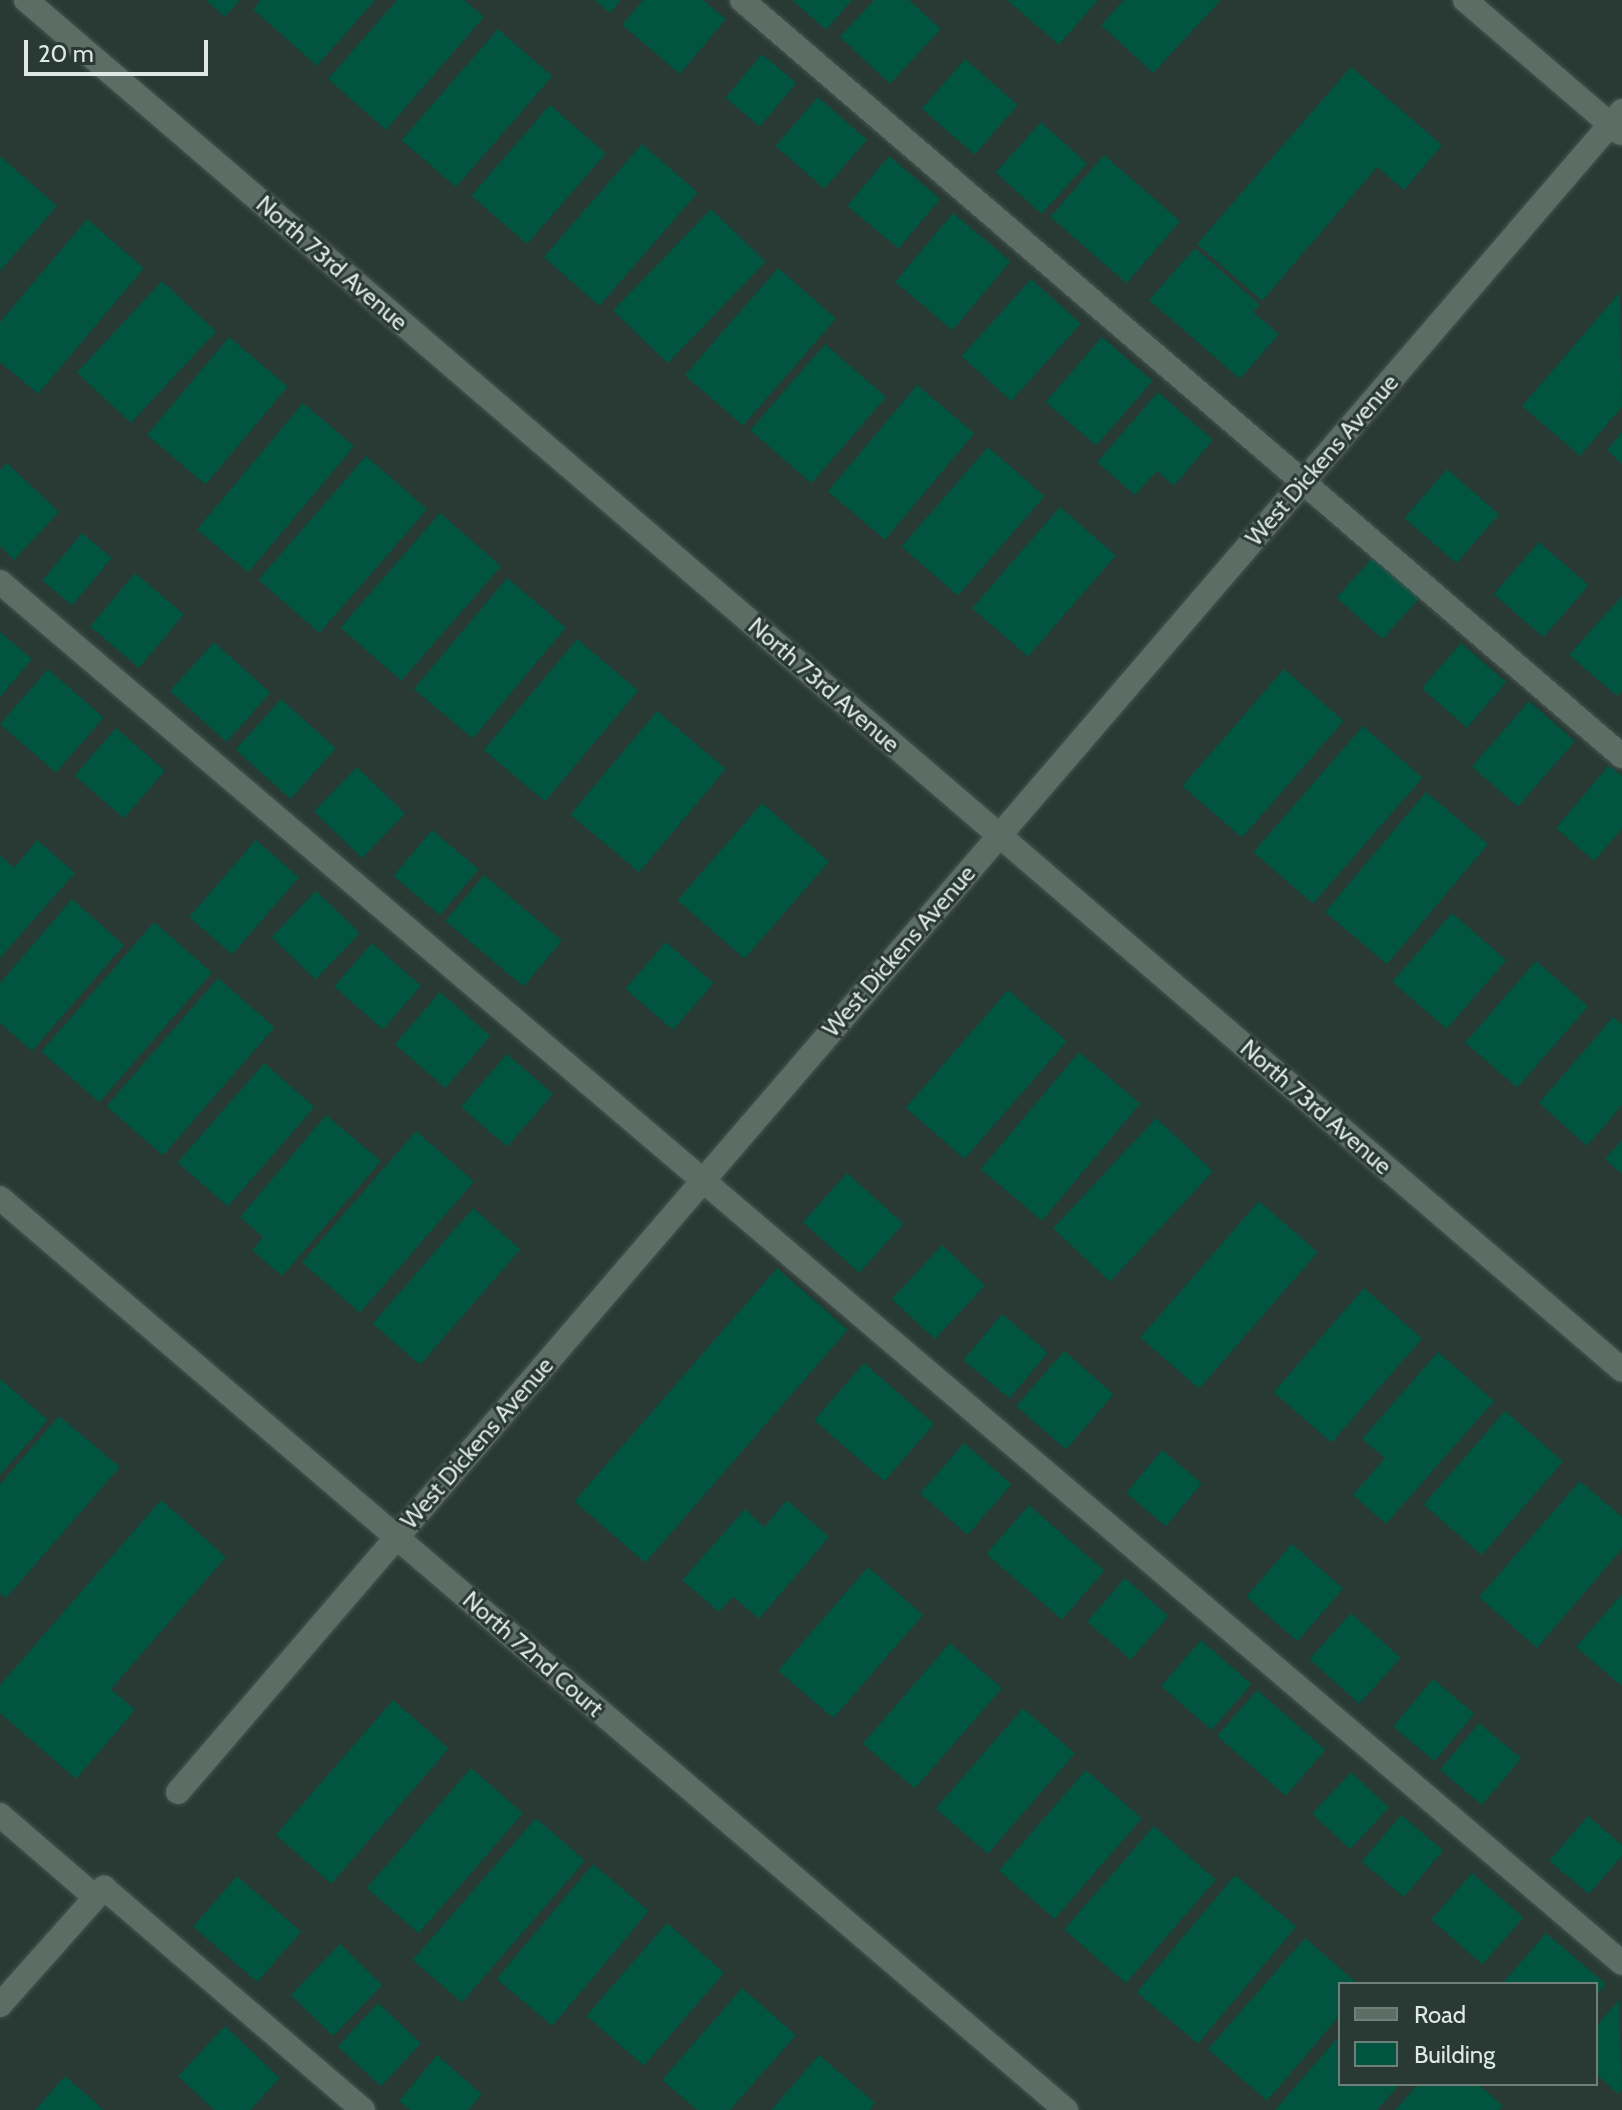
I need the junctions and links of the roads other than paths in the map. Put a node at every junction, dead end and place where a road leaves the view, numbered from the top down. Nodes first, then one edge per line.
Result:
1 (26, 0) edge
2 (742, 0) edge
3 (1465, 0) edge
4 (1618, 123) edge
5 (1302, 484) junction
6 (0, 582) edge
7 (1622, 756) edge
8 (999, 836) junction
9 (703, 1179) junction
10 (0, 1198) edge
11 (1622, 1370) edge
12 (396, 1537) junction
13 (178, 1792) dead end
14 (0, 1815) edge
15 (100, 1892) junction
16 (1622, 1963) edge
17 (0, 2005) edge
18 (363, 2110) edge
19 (1066, 2110) edge

1 - 8 street, North 73rd Avenue
2 - 5 street
3 - 4 street
4 - 5 street, West Dickens Avenue
5 - 7 street
5 - 8 street, West Dickens Avenue
6 - 9 street
8 - 9 street, West Dickens Avenue
8 - 11 street, North 73rd Avenue
9 - 12 street, West Dickens Avenue
9 - 16 street
10 - 12 street, North 72nd Court
12 - 13 street, West Dickens Avenue
12 - 19 street, North 72nd Court
14 - 15 street
15 - 17 street
15 - 18 street

